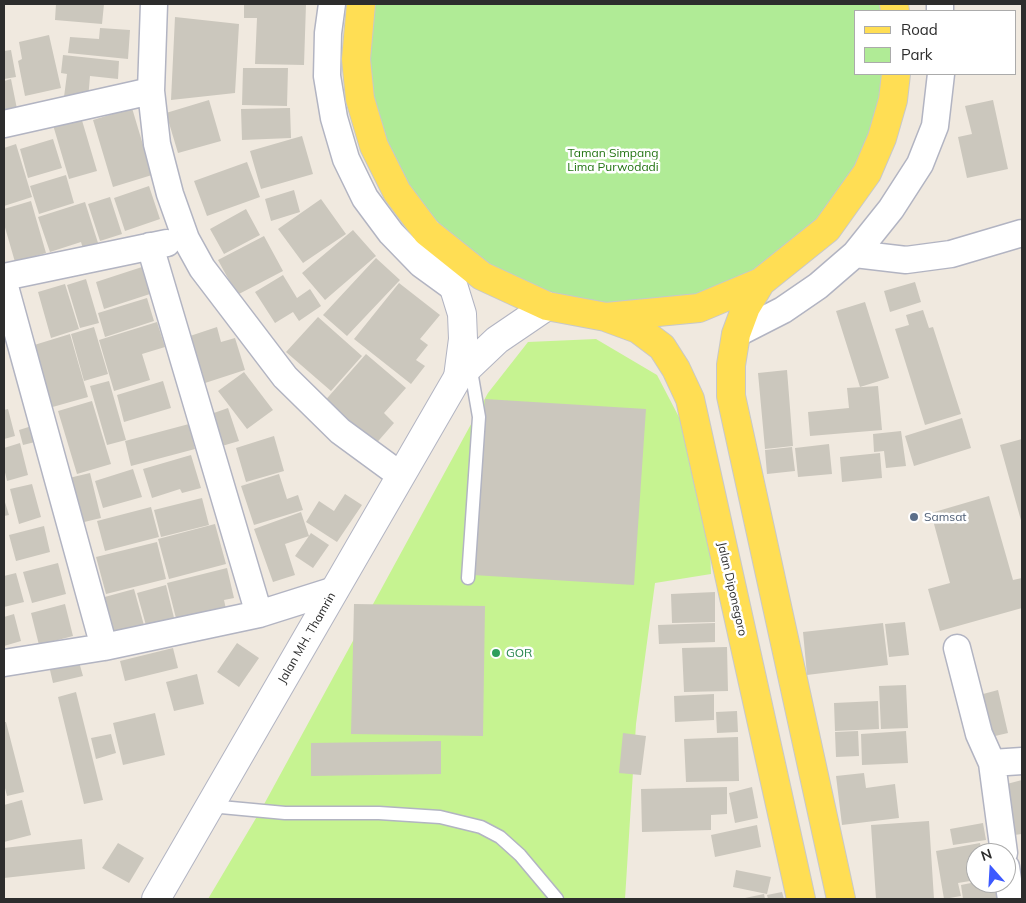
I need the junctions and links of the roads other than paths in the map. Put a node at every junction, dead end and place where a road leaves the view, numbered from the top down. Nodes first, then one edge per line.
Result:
1 (154, 4) edge
2 (332, 4) edge
3 (343, 4) edge
4 (361, 4) edge
5 (896, 75) edge
6 (942, 75) edge
7 (150, 91) junction
8 (360, 98) junction
9 (4, 124) edge
10 (428, 232) junction
11 (1022, 233) edge
12 (186, 239) junction
13 (150, 246) junction
14 (855, 254) junction
15 (4, 277) edge
16 (761, 282) junction
17 (4, 283) edge
18 (454, 288) junction
19 (547, 306) junction
20 (606, 317) junction
21 (736, 334) junction
22 (464, 371) junction
23 (400, 475) junction
24 (468, 578) dead end
25 (335, 590) junction
26 (259, 614) junction
27 (104, 647) junction
28 (957, 648) dead end
29 (4, 663) edge
30 (1022, 761) edge
31 (992, 763) junction
32 (210, 806) junction
33 (1003, 843) edge
34 (156, 899) edge
35 (558, 899) edge
36 (801, 899) edge
37 (842, 899) edge

1 - 7 street
2 - 18 street
3 - 8 main road
4 - 8 main road
5 - 16 main road
6 - 14 street
7 - 9 street
7 - 12 street
8 - 10 main road
10 - 18 main road
10 - 19 main road
11 - 14 street
12 - 13 street
12 - 23 street
13 - 15 street
13 - 26 street
14 - 21 street
16 - 20 main road
16 - 21 main road
17 - 27 street
18 - 22 main road
19 - 20 main road
19 - 22 main road
20 - 36 main road, Jalan Diponegoro
21 - 37 main road
22 - 23 main road, Jalan MH. Thamrin
22 - 24 lane
23 - 25 main road, Jalan MH. Thamrin
25 - 26 street
25 - 32 main road, Jalan MH. Thamrin
26 - 27 street
27 - 29 street
28 - 31 street
30 - 31 street
31 - 33 street
32 - 34 main road, Jalan MH. Thamrin
32 - 35 lane

